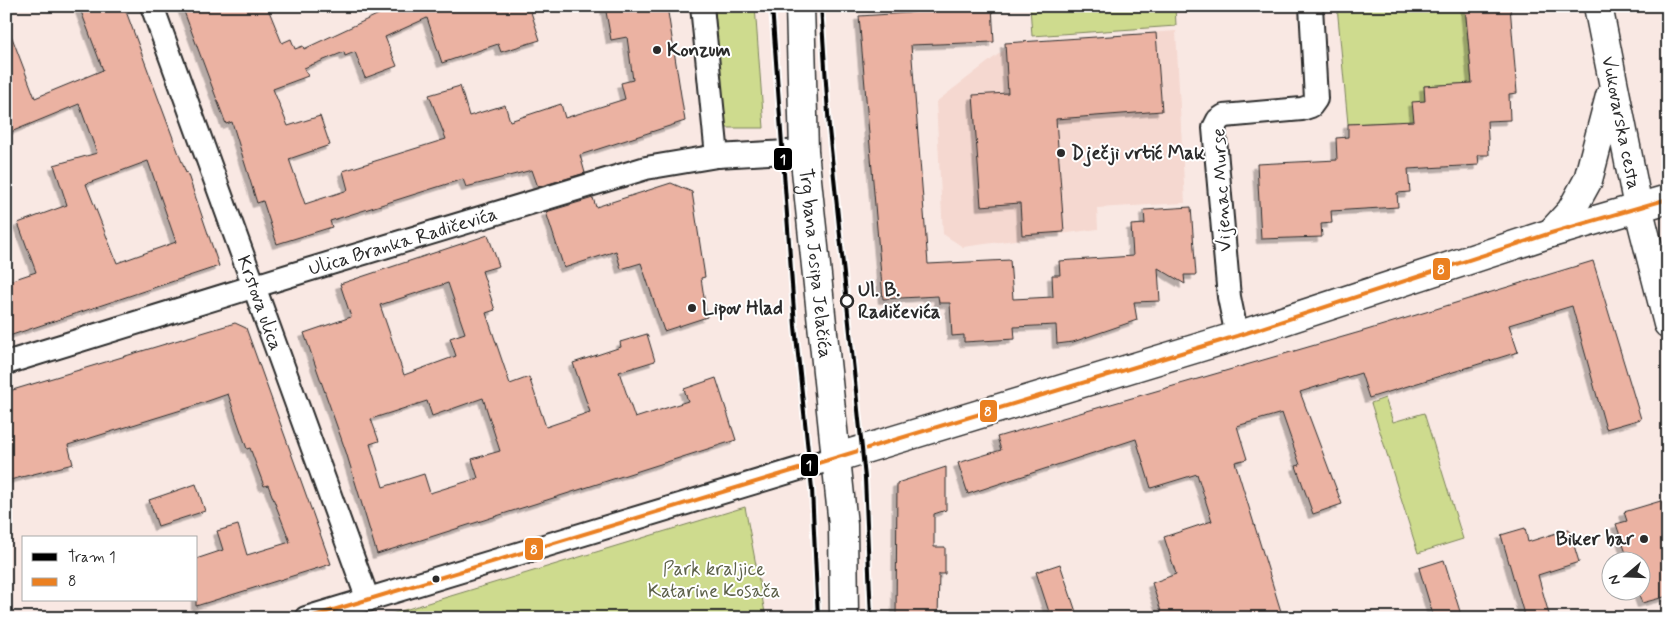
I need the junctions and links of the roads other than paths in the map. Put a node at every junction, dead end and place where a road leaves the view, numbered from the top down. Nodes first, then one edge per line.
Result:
1 (152, 6) edge
2 (702, 6) edge
3 (800, 6) edge
4 (1311, 6) edge
5 (1598, 6) edge
6 (1613, 85) junction
7 (804, 151) junction
8 (717, 156) junction
9 (1668, 199) edge
10 (1638, 207) junction
11 (1551, 233) junction
12 (254, 286) junction
13 (1668, 324) edge
14 (1237, 336) junction
15 (6, 364) edge
16 (835, 458) junction
17 (368, 600) junction
18 (306, 618) edge
19 (844, 618) edge

1 - 12 street, Krstova ulica
2 - 8 street
3 - 7 main road, Trg bana Josipa Jelačića
4 - 14 street, Vijenac Murse
5 - 6 main road, Vukovarska cesta
6 - 10 main road, Vukovarska cesta
6 - 11 main road
7 - 8 street, Ulica Branka Radičevića
7 - 16 main road, Trg bana Josipa Jelačića
8 - 12 street, Ulica Branka Radičevića
9 - 10 main road
10 - 11 main road
10 - 13 main road, Vukovarska cesta
11 - 14 main road
12 - 15 street, Ulica Branka Radičevića
12 - 17 street, Krstova ulica
14 - 16 main road
16 - 17 street
16 - 19 main road
17 - 18 street

